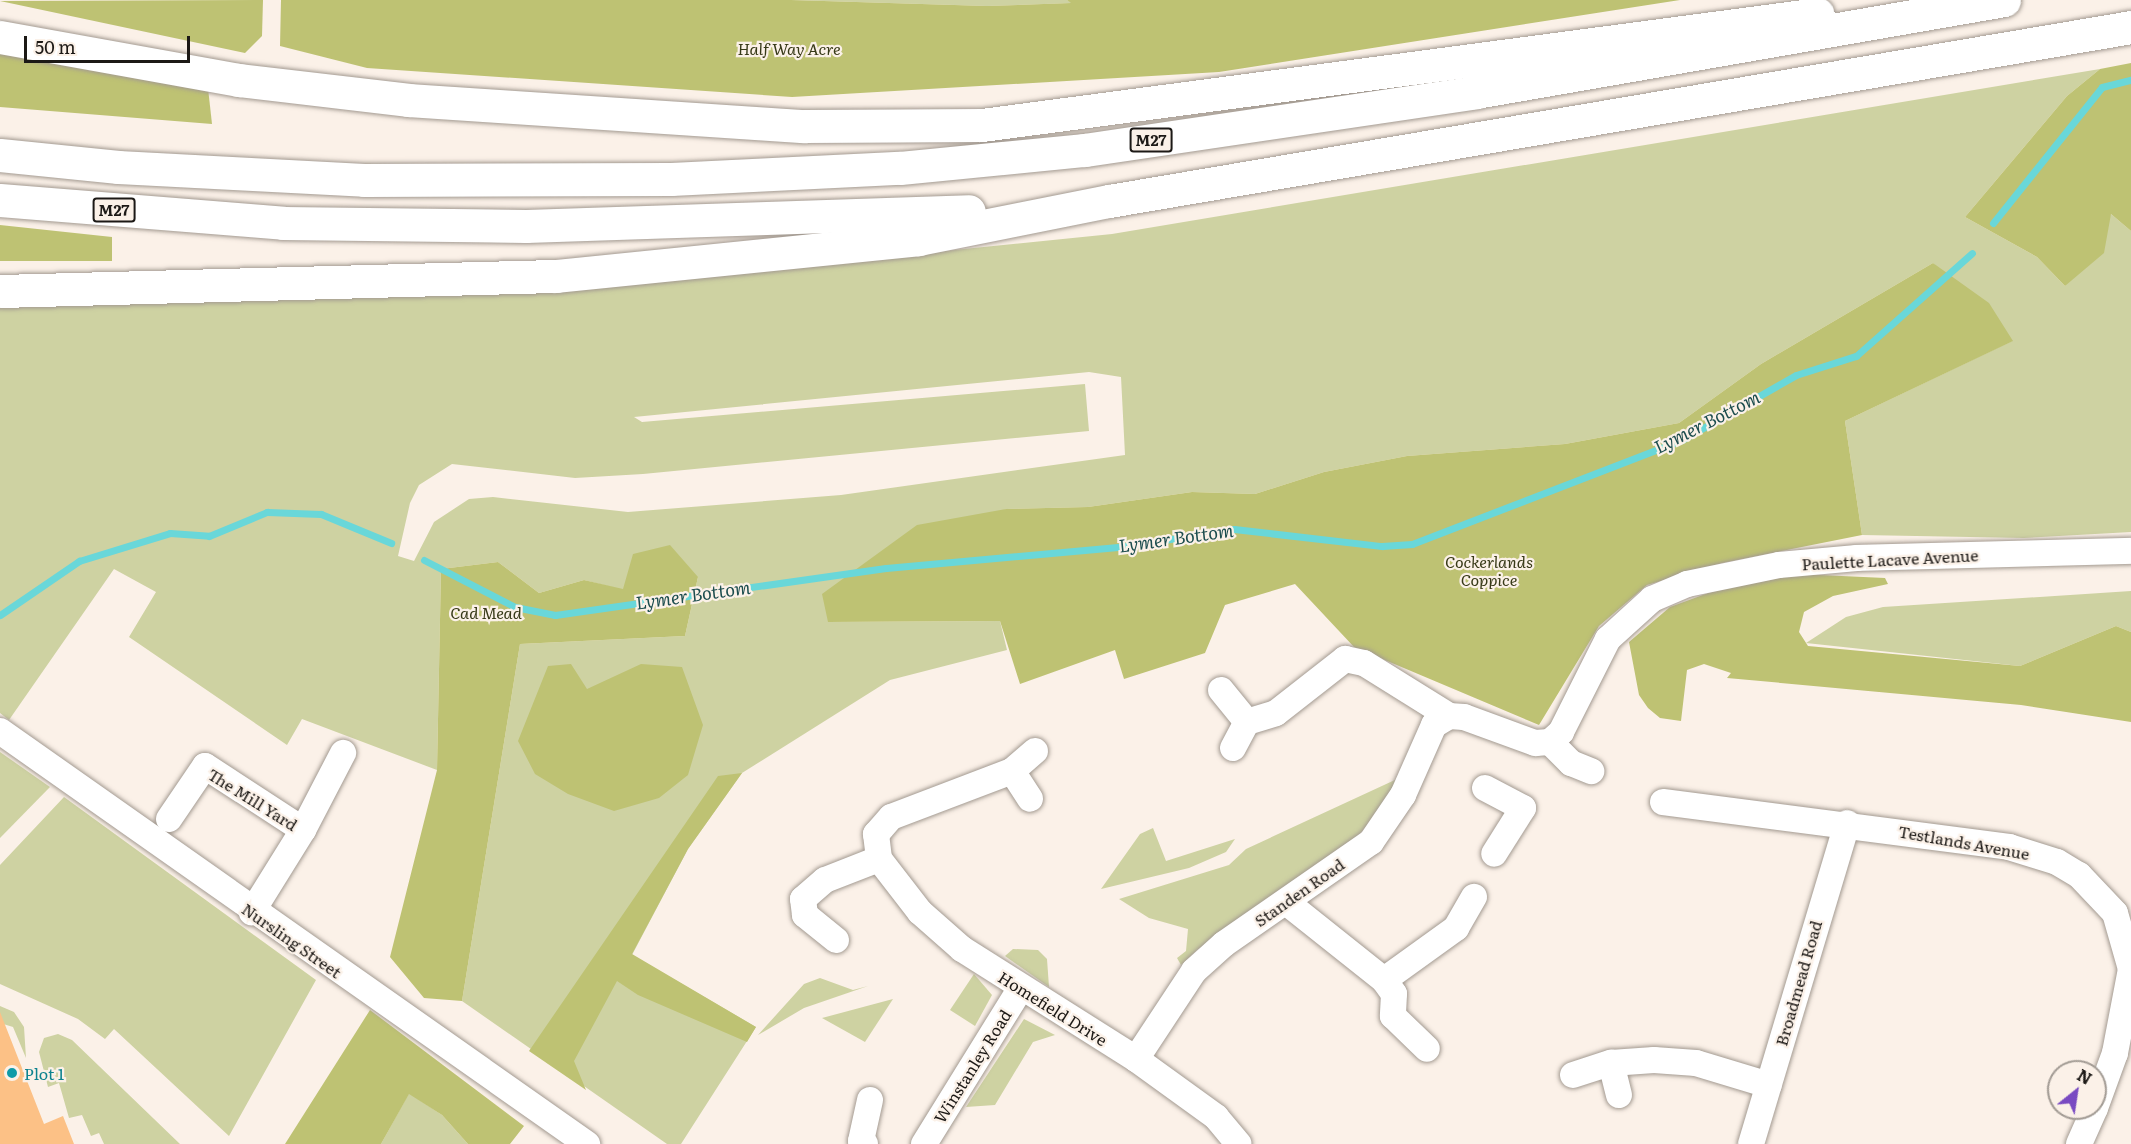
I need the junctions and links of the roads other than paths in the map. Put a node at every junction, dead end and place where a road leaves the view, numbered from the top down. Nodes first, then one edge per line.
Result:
1 (1921, 0) edge
2 (2004, 0) edge
3 (2131, 27) edge
4 (0, 37) edge
5 (0, 155) edge
6 (0, 200) edge
7 (1109, 201) junction
8 (0, 291) edge
9 (2131, 551) edge
10 (1221, 690) dead end
11 (1449, 716) junction
12 (1247, 722) junction
13 (0, 731) edge
14 (1550, 742) junction
15 (1233, 748) dead end
16 (1035, 751) dead end
17 (344, 753) dead end
18 (1012, 771) junction
19 (1592, 771) dead end
20 (1485, 788) dead end
21 (1030, 799) dead end
22 (1663, 802) dead end
23 (169, 819) dead end
24 (1847, 823) junction
25 (303, 830) junction
26 (1494, 854) dead end
27 (879, 859) junction
28 (1474, 897) dead end
29 (1286, 902) junction
30 (252, 912) junction
31 (836, 940) dead end
32 (1389, 987) junction
33 (1020, 989) junction
34 (1427, 1049) dead end
35 (1136, 1059) junction
36 (1611, 1063) junction
37 (2107, 1074) edge
38 (1573, 1075) dead end
39 (1769, 1085) junction
40 (1619, 1095) dead end
41 (870, 1100) dead end
42 (2090, 1120) edge
43 (856, 1143) edge
44 (587, 1144) edge
45 (924, 1144) edge
46 (1239, 1144) edge
47 (1751, 1144) edge
48 (2079, 1144) edge

1 - 4 highway, M27
2 - 5 highway, M27
3 - 7 highway, M27
6 - 7 highway, M27
7 - 8 highway, M27
9 - 14 street, Paulette Lacave Avenue
10 - 12 street
11 - 12 street
11 - 14 street
11 - 29 street, Standen Road
12 - 15 street
13 - 30 street, Nursling Street
14 - 19 street
16 - 18 street
17 - 25 street
18 - 21 street
18 - 27 street
20 - 26 street
22 - 24 street, Testlands Avenue
23 - 25 street, The Mill Yard
24 - 37 street, Testlands Avenue
24 - 39 street, Broadmead Road
25 - 30 street, The Mill Yard
27 - 31 street
27 - 33 street, Homefield Drive
28 - 32 street
29 - 32 street
29 - 35 street, Standen Road
30 - 44 street, Nursling Street
32 - 34 street
33 - 35 street, Homefield Drive
33 - 45 street, Winstanley Road
35 - 46 street, Homefield Drive
36 - 38 street
36 - 39 street
36 - 40 street
39 - 47 street, Broadmead Road
41 - 43 street
42 - 48 street, Testlands Avenue

